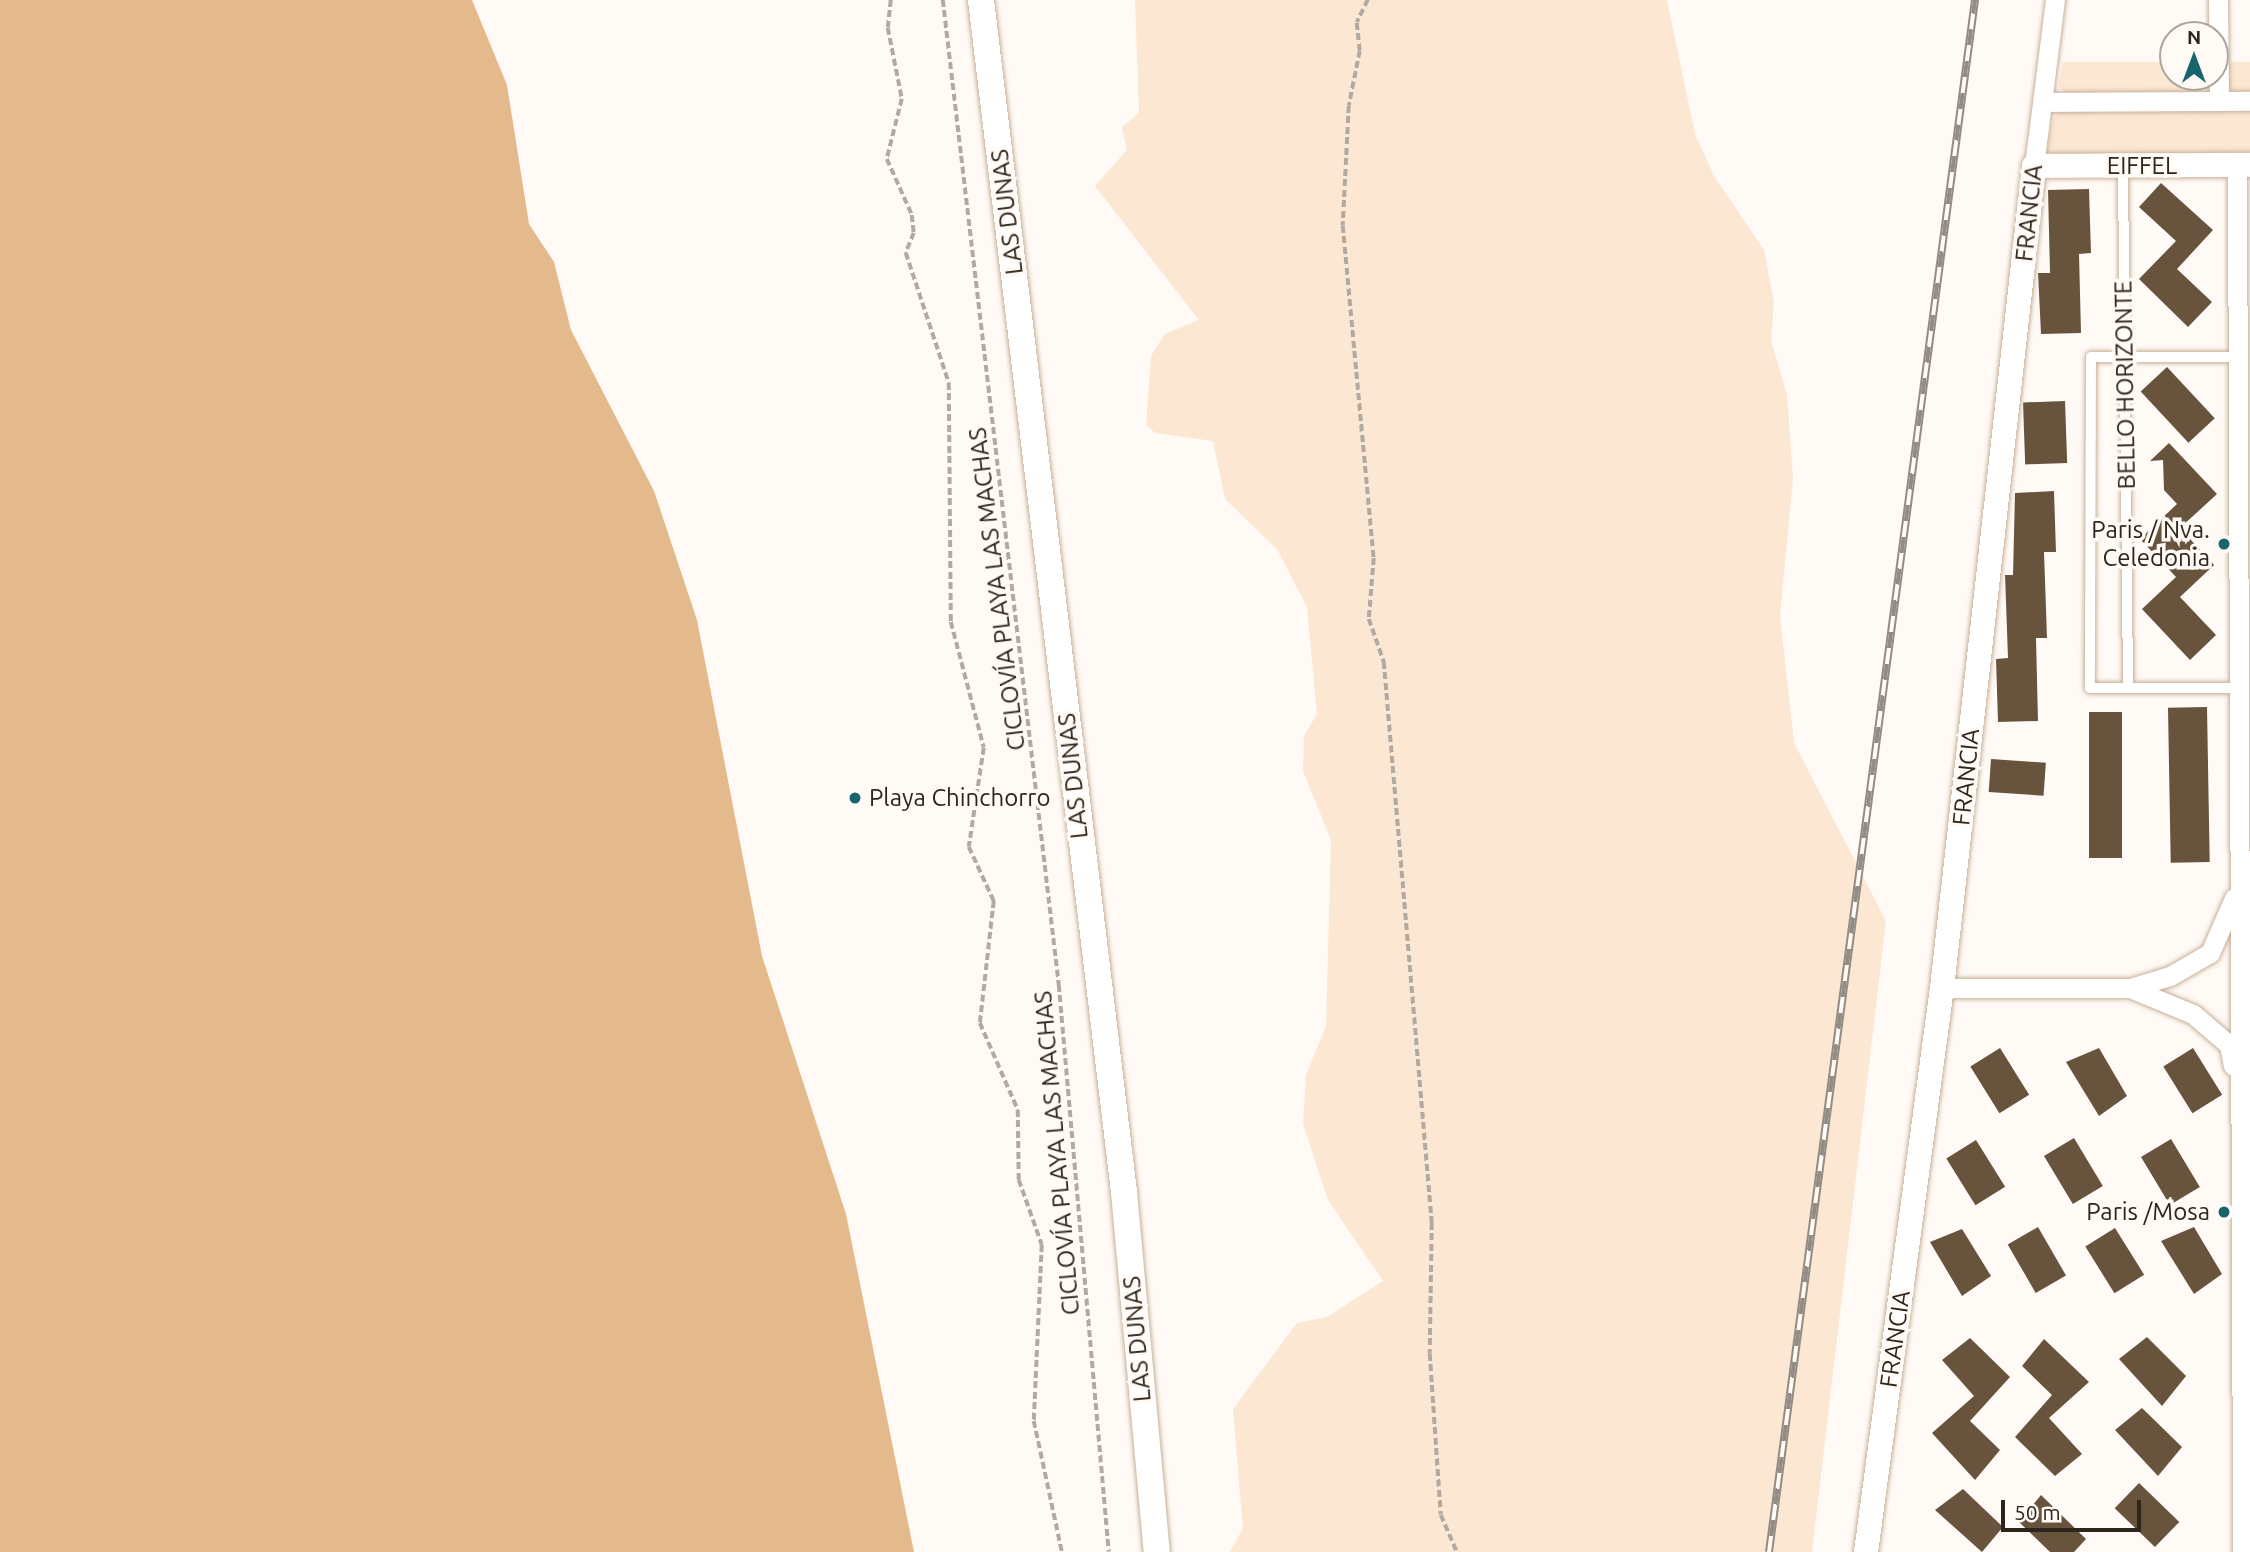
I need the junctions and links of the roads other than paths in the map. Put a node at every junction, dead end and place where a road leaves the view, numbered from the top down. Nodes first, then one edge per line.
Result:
1 (981, 0) edge
2 (2055, 0) edge
3 (2218, 0) edge
4 (2219, 101) junction
5 (2250, 101) edge
6 (2042, 102) junction
7 (2244, 165) edge
8 (2034, 166) junction
9 (2123, 166) junction
10 (2244, 269) edge
11 (2125, 357) junction
12 (2238, 357) junction
13 (2244, 582) edge
14 (2128, 688) junction
15 (2245, 688) edge
16 (2240, 859) junction
17 (1942, 988) junction
18 (2130, 988) junction
19 (2245, 1007) edge
20 (2241, 1108) junction
21 (2246, 1197) edge
22 (2246, 1324) edge
23 (2246, 1408) edge
24 (1157, 1552) edge
25 (1866, 1552) edge
26 (2242, 1552) edge

1 - 24 main road, LAS DUNAS
2 - 6 street, FRANCIA
3 - 4 street
4 - 5 street
4 - 6 street
6 - 8 street, FRANCIA
7 - 9 street, EIFFEL
7 - 10 street
8 - 9 street, EIFFEL
8 - 17 street, FRANCIA
9 - 11 lane, BELLO HORIZONTE
10 - 12 street
11 - 12 lane
11 - 14 lane, BELLO HORIZONTE
11 - 14 lane
12 - 13 street
13 - 15 street
14 - 15 lane
15 - 16 street
16 - 18 street
16 - 19 street
17 - 18 street
17 - 25 street, FRANCIA
18 - 20 street
19 - 20 street
20 - 21 street
21 - 22 street
22 - 23 street
23 - 26 street

